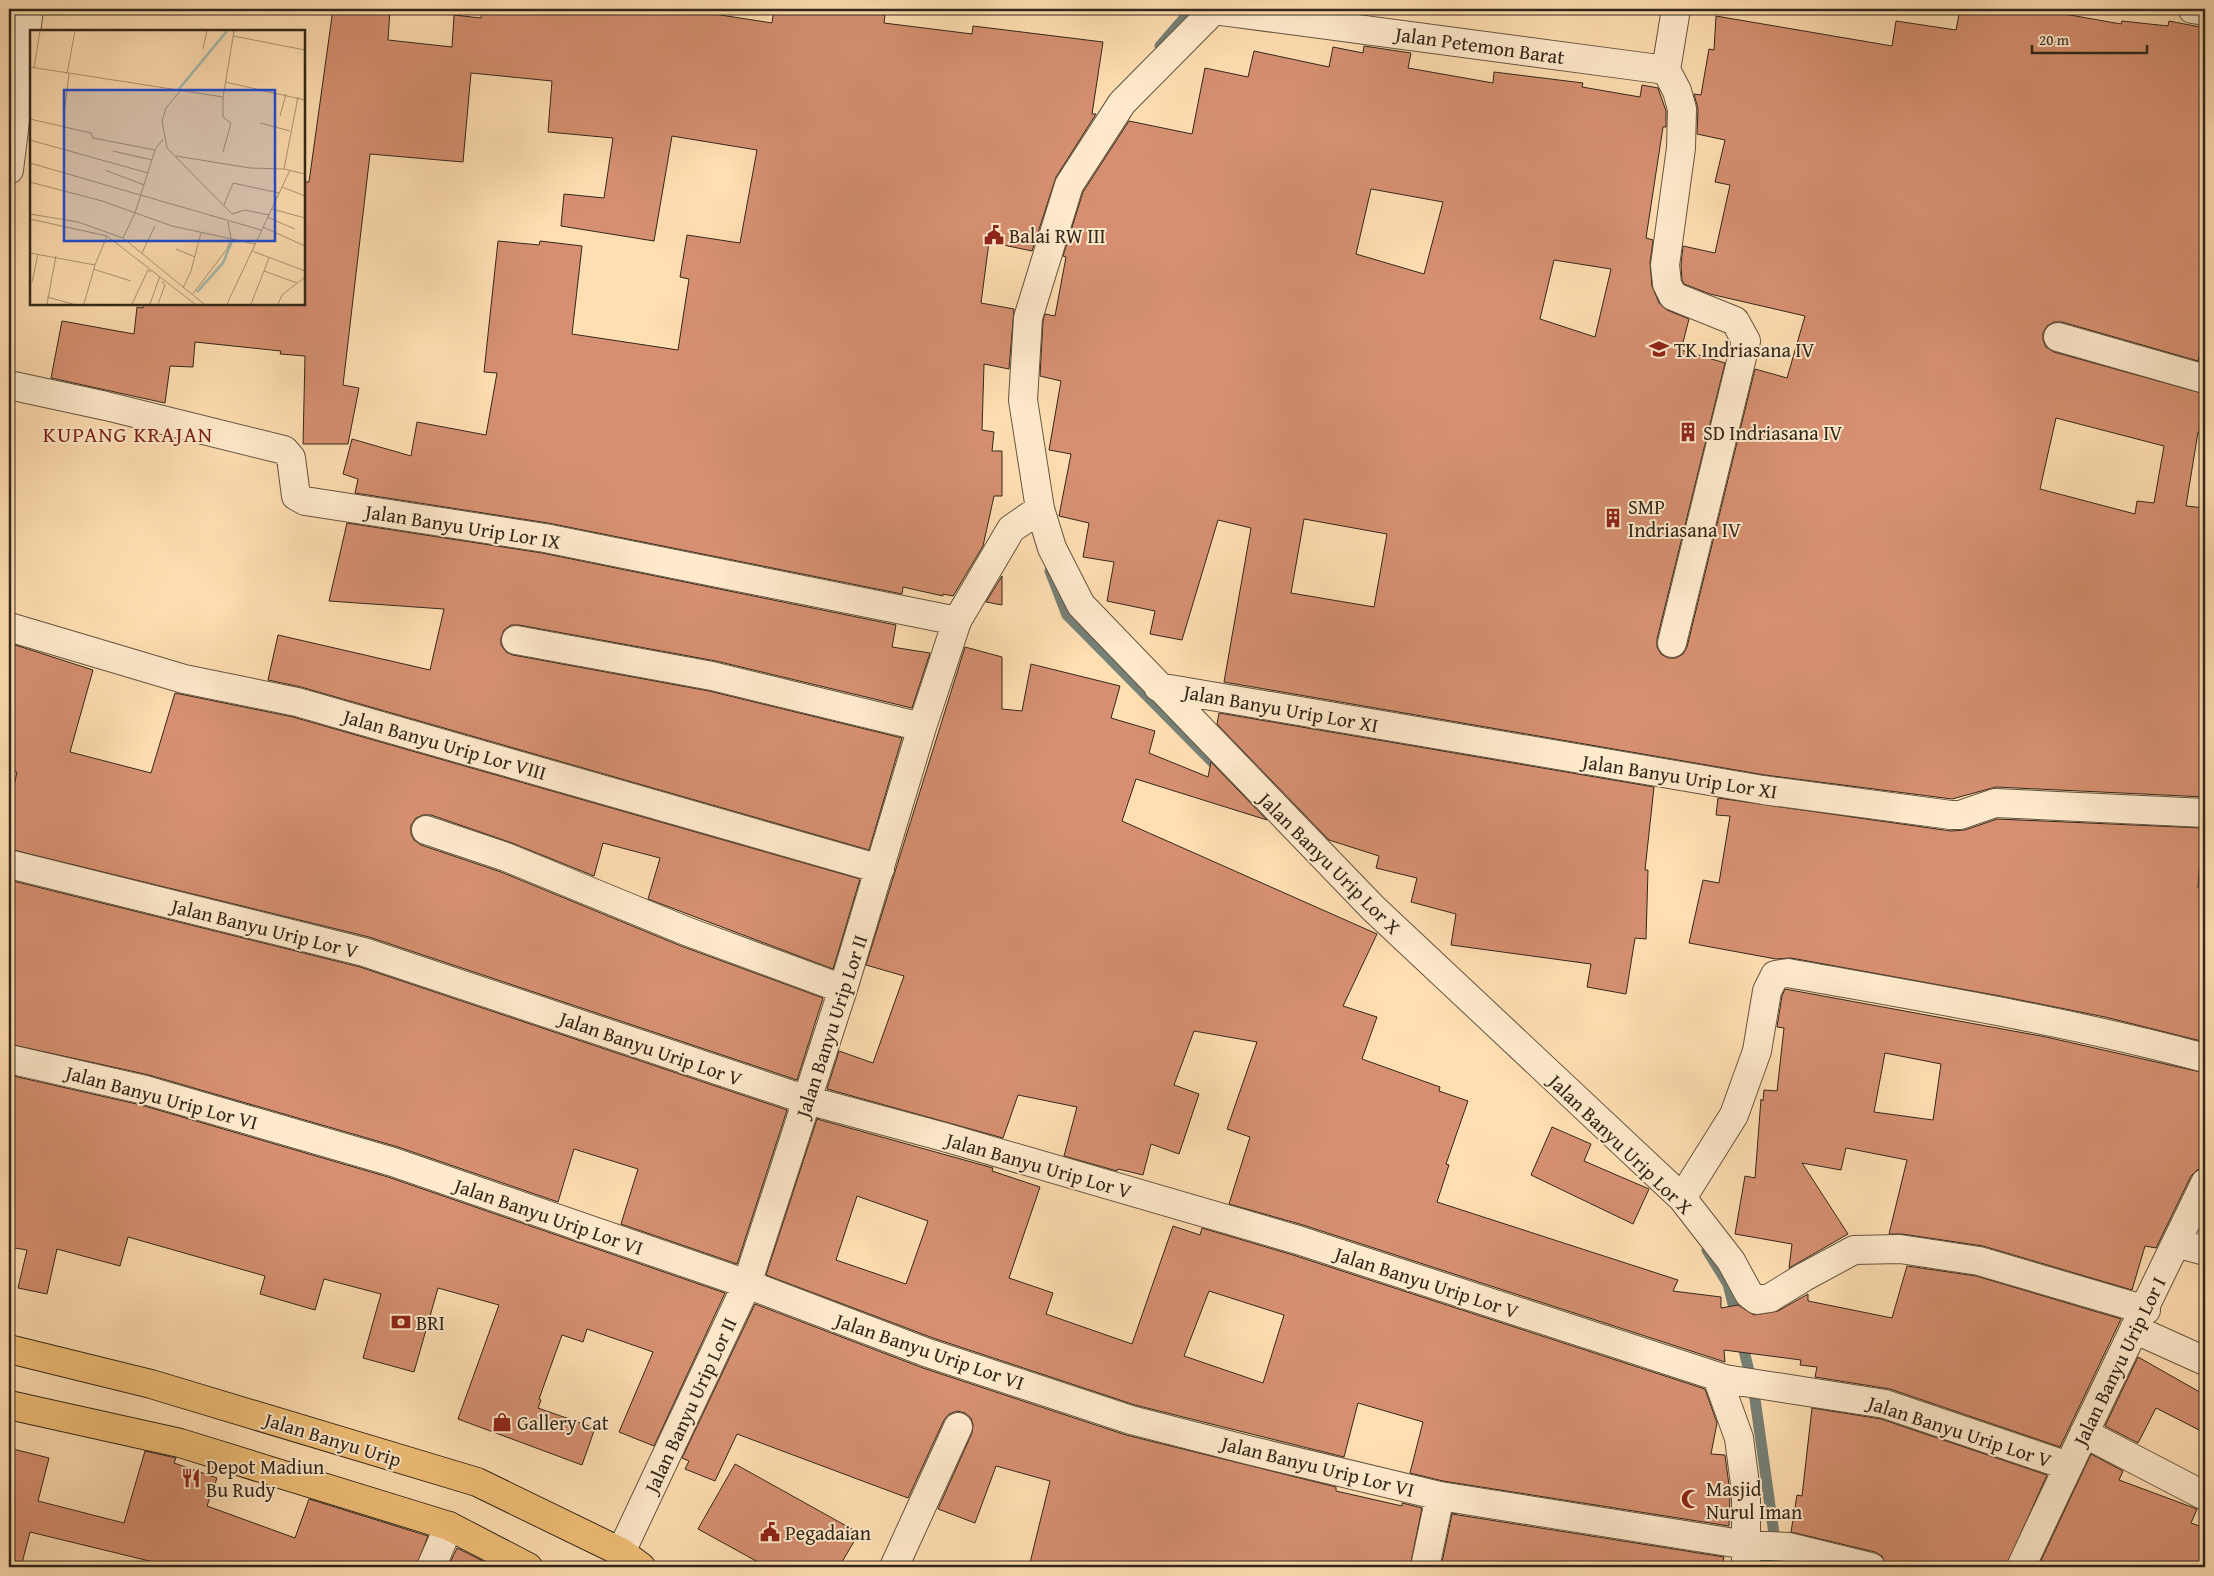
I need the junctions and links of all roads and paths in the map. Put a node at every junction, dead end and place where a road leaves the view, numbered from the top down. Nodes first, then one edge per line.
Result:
1 (30, 9) edge
2 (1210, 9) edge
3 (1676, 9) edge
4 (2192, 9) edge
5 (2205, 11) edge
6 (1666, 70) junction
7 (9, 170) edge
8 (2058, 337) dead end
9 (2205, 379) edge
10 (9, 385) edge
11 (1038, 511) junction
12 (957, 621) junction
13 (9, 627) edge
14 (516, 640) dead end
15 (1672, 643) dead end
16 (1158, 687) junction
17 (922, 727) junction
18 (2205, 814) edge
19 (426, 830) dead end
20 (9, 864) edge
21 (880, 869) junction
22 (843, 989) junction
23 (9, 1058) edge
24 (2205, 1058) edge
25 (808, 1100) junction
26 (2205, 1183) edge
27 (1682, 1198) junction
28 (2176, 1243) junction
29 (2205, 1251) edge
30 (747, 1284) junction
31 (2140, 1319) junction
32 (9, 1349) edge
33 (2205, 1361) edge
34 (1721, 1378) junction
35 (9, 1405) edge
36 (958, 1427) dead end
37 (2084, 1433) junction
38 (2068, 1466) junction
39 (1440, 1496) junction
40 (2205, 1496) edge
41 (449, 1526) junction
42 (1750, 1552) edge
43 (631, 1559) edge
44 (430, 1567) edge
45 (528, 1567) edge
46 (894, 1567) edge
47 (1425, 1567) edge
48 (1871, 1567) edge
49 (2021, 1567) edge

1 - 7 street
2 - 6 street, Jalan Petemon Barat
2 - 11 street, Jalan Banyu Urip Lor X
3 - 6 street
4 - 5 street
6 - 15 street
8 - 9 street
10 - 12 street, Jalan Banyu Urip Lor IX
11 - 12 street, Jalan Banyu Urip Lor II
11 - 16 street, Jalan Banyu Urip Lor X
12 - 17 street, Jalan Banyu Urip Lor II
13 - 21 street, Jalan Banyu Urip Lor VIII
14 - 17 street
16 - 18 street, Jalan Banyu Urip Lor XI
16 - 27 street, Jalan Banyu Urip Lor X
17 - 21 street, Jalan Banyu Urip Lor II
19 - 22 street
20 - 25 street, Jalan Banyu Urip Lor V
21 - 22 street, Jalan Banyu Urip Lor II
22 - 25 street, Jalan Banyu Urip Lor II
23 - 30 street, Jalan Banyu Urip Lor VI
24 - 27 street
25 - 30 street, Jalan Banyu Urip Lor II
25 - 34 street, Jalan Banyu Urip Lor V
26 - 28 street, Jalan Banyu Urip Lor I
27 - 31 street, Jalan Banyu Urip Lor X
28 - 29 street
28 - 31 street, Jalan Banyu Urip Lor I
30 - 39 street, Jalan Banyu Urip Lor VI
30 - 43 street, Jalan Banyu Urip Lor II
31 - 33 street
31 - 37 street, Jalan Banyu Urip Lor I
32 - 43 main road, Jalan Banyu Urip
34 - 38 street, Jalan Banyu Urip Lor V
34 - 42 street
35 - 41 main road
36 - 46 street
37 - 38 street, Jalan Banyu Urip Lor I
37 - 40 street
38 - 49 street, Jalan Banyu Urip Lor I
39 - 42 street, Jalan Banyu Urip Lor VI
39 - 47 street
41 - 44 street
41 - 45 main road
42 - 48 street, Jalan Banyu Urip Lor VI

